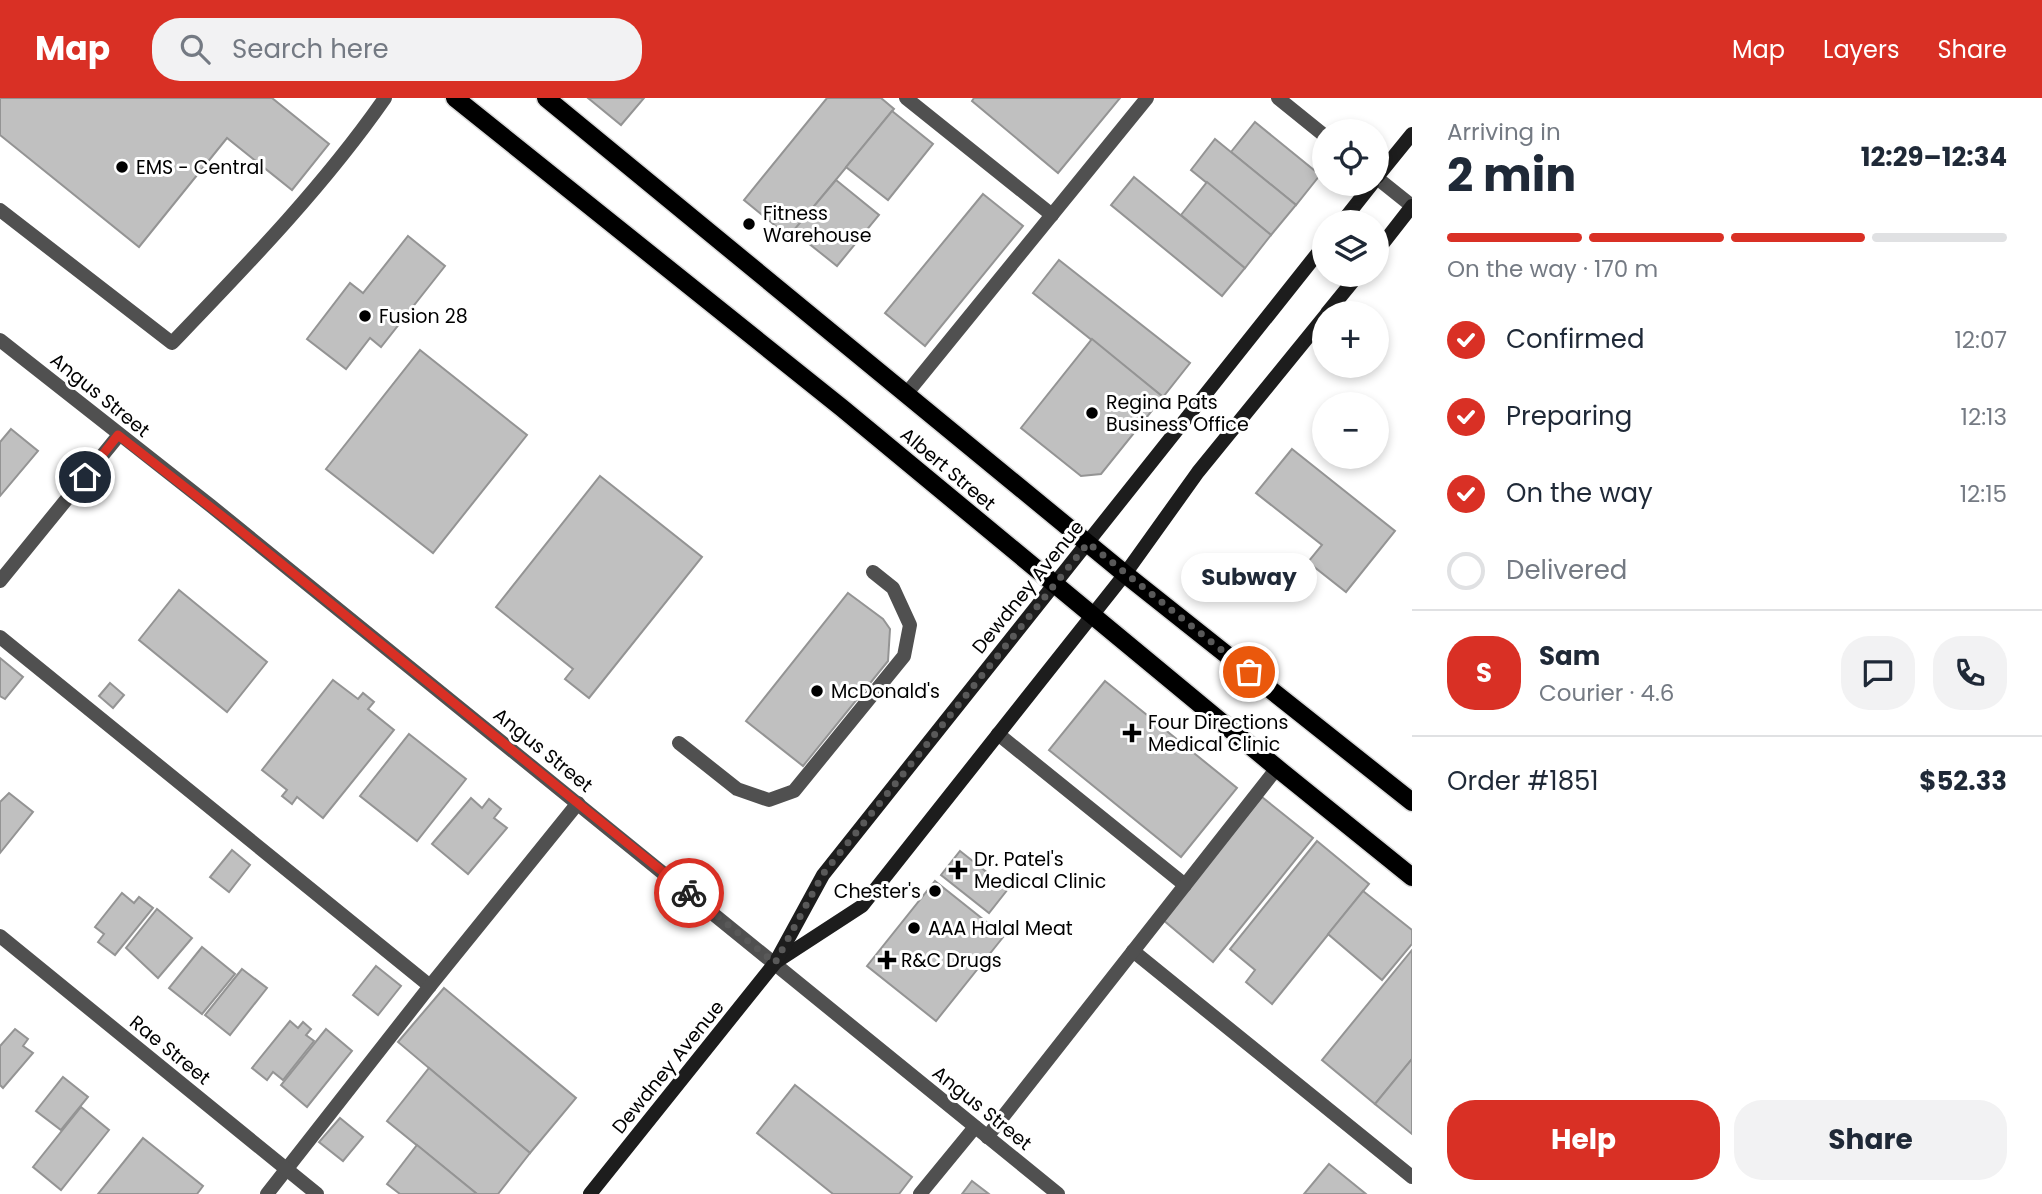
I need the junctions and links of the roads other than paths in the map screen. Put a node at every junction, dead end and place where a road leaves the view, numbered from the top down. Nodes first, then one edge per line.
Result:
1 (385, 98) edge
2 (455, 98) edge
3 (546, 98) edge
4 (906, 98) edge
5 (1147, 98) edge
6 (1278, 98) edge
7 (1312, 125) edge
8 (1412, 134) edge
9 (1389, 163) edge
10 (1389, 188) edge
11 (1363, 196) edge
12 (1412, 206) edge
13 (0, 210) edge
14 (1351, 210) edge
15 (1052, 215) junction
16 (1389, 236) edge
17 (1312, 260) edge
18 (1348, 287) edge
19 (1337, 301) edge
20 (1312, 331) edge
21 (0, 340) edge
22 (907, 393) junction
23 (118, 435) junction
24 (1088, 543) junction
25 (873, 572) dead end
26 (1125, 574) junction
27 (0, 581) edge
28 (1054, 584) junction
29 (1092, 614) junction
30 (0, 637) edge
31 (998, 734) junction
32 (680, 743) dead end
33 (1277, 768) junction
34 (1412, 802) edge
35 (578, 803) junction
36 (1412, 877) edge
37 (1185, 885) junction
38 (0, 936) edge
39 (1133, 951) junction
40 (775, 963) junction
41 (430, 986) junction
42 (975, 1127) junction
43 (987, 1137) junction
44 (286, 1169) junction
45 (1412, 1177) edge
46 (267, 1194) edge
47 (317, 1194) edge
48 (590, 1194) edge
49 (920, 1194) edge
50 (1058, 1194) edge

1 - 13 street
2 - 28 main road, Albert Street
3 - 22 main road, Albert Street
4 - 15 street
5 - 15 street
6 - 7 street
8 - 9 main road
10 - 12 street
11 - 14 main road
12 - 16 main road
15 - 22 street
17 - 24 main road, Dewdney Avenue
18 - 19 main road, Dewdney Avenue
20 - 26 main road, Dewdney Avenue
21 - 23 street, Angus Street
22 - 24 main road, Albert Street
23 - 27 street
23 - 35 street, Angus Street
24 - 26 main road, Albert Street
24 - 28 main road, Dewdney Avenue
25 - 32 street
26 - 29 main road, Dewdney Avenue
26 - 34 main road, Albert Street
28 - 29 main road, Albert Street
28 - 40 main road, Dewdney Avenue
29 - 31 main road, Dewdney Avenue
29 - 33 main road, Albert Street
30 - 41 street
31 - 37 street
31 - 40 main road, Dewdney Avenue
33 - 36 main road, Albert Street
33 - 37 street
35 - 40 street, Angus Street
35 - 41 street
37 - 39 street
38 - 44 street, Rae Street
39 - 43 street
39 - 45 street
40 - 42 street, Angus Street
40 - 48 main road, Dewdney Avenue
41 - 44 street
42 - 43 street, Angus Street
42 - 49 street
43 - 50 street, Angus Street
44 - 46 street
44 - 47 street, Rae Street

